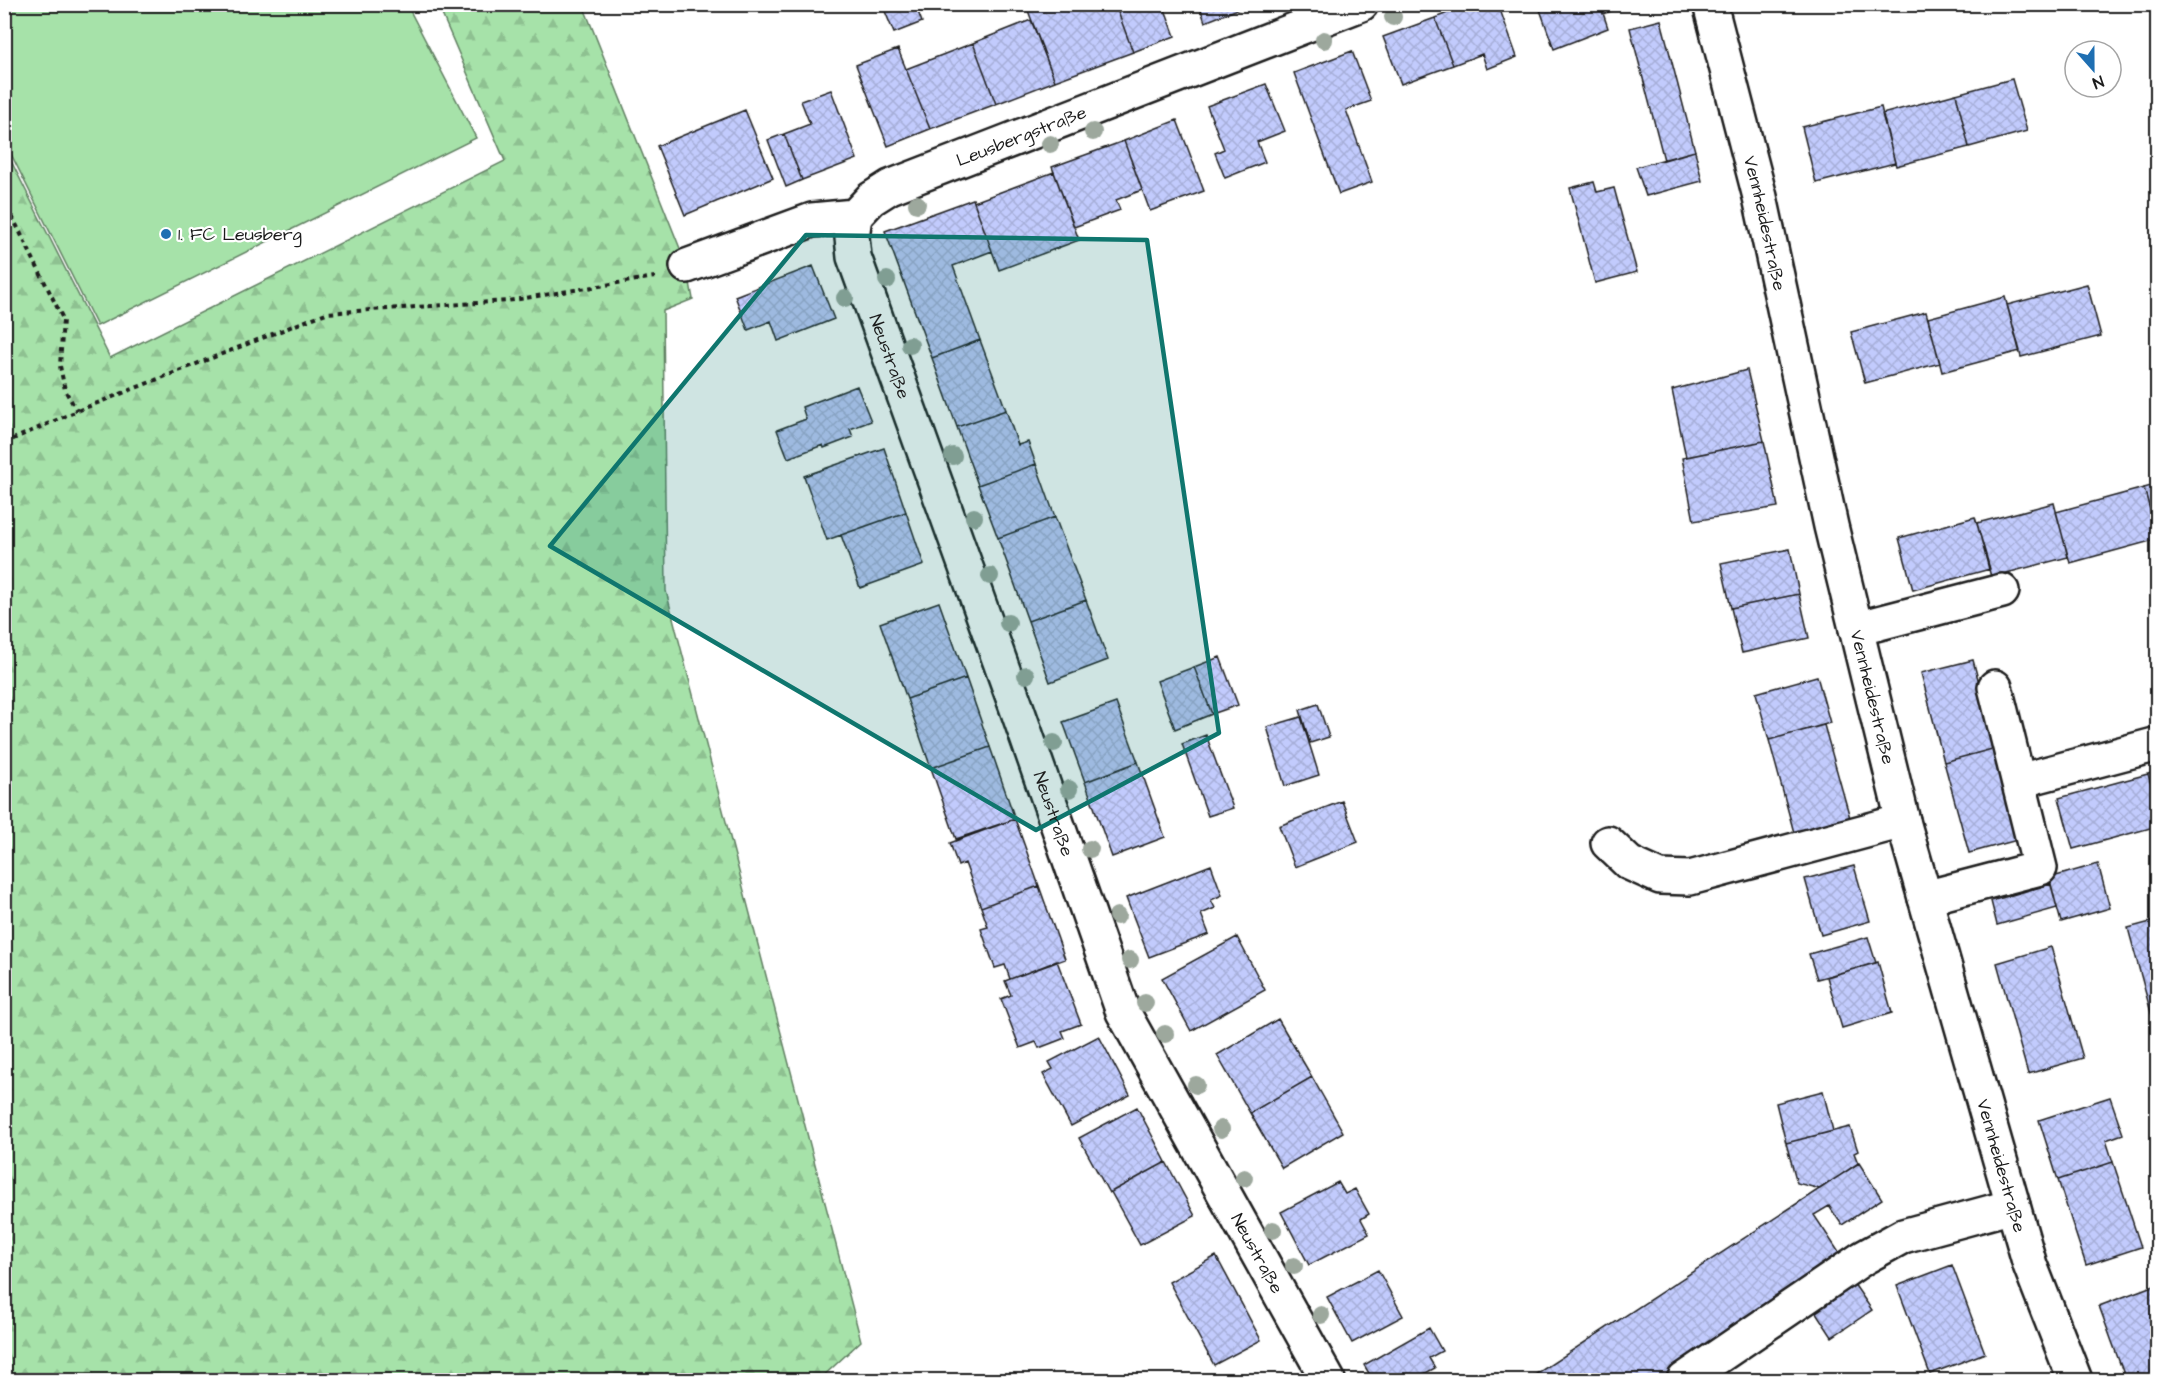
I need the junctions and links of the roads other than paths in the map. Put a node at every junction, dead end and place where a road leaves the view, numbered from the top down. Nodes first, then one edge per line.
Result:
1 (1361, 4) edge
2 (1710, 4) edge
3 (855, 216) junction
4 (687, 266) road end
5 (2002, 591) dead end
6 (1856, 629) junction
7 (1995, 687) dead end
8 (2157, 744) edge
9 (2019, 781) junction
10 (1903, 821) junction
11 (1608, 843) dead end
12 (1925, 898) junction
13 (2013, 1206) junction
14 (1328, 1380) edge
15 (1684, 1380) edge
16 (2074, 1380) edge

1 - 3 street, Leusbergstraße
2 - 6 street, Vennheidestraße
3 - 4 street
3 - 14 street, Neustraße
5 - 6 street
6 - 10 street, Vennheidestraße
7 - 9 street
8 - 9 street
9 - 12 street
10 - 11 street
10 - 12 street, Vennheidestraße
12 - 13 street, Vennheidestraße
13 - 15 street
13 - 16 street, Vennheidestraße

